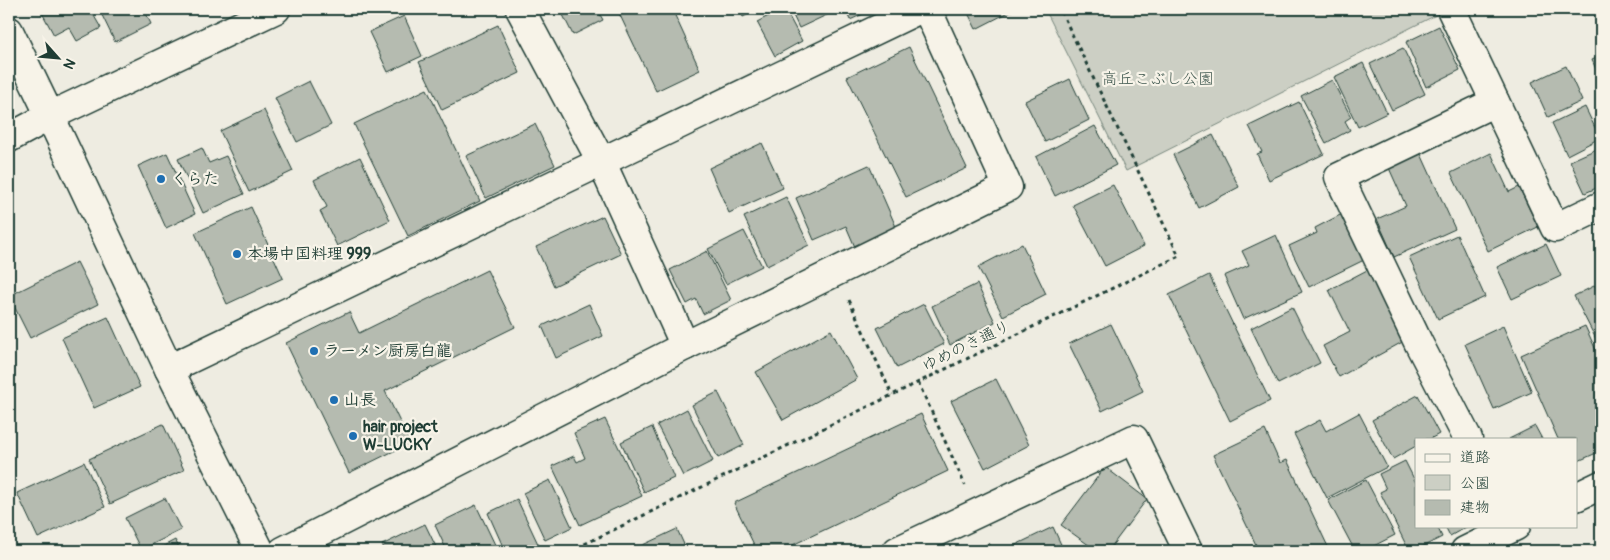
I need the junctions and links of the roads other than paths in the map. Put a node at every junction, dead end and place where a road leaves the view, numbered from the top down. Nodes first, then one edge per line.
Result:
1 (276, 9) edge
2 (520, 9) edge
3 (920, 9) edge
4 (928, 9) edge
5 (1451, 9) edge
6 (9, 30) edge
7 (1495, 102) junction
8 (50, 116) junction
9 (9, 138) edge
10 (600, 161) junction
11 (1601, 206) edge
12 (685, 346) junction
13 (168, 369) junction
14 (1467, 438) edge
15 (1601, 485) edge
16 (1578, 496) edge
17 (1512, 528) edge
18 (260, 551) edge
19 (283, 551) edge
20 (898, 551) edge
21 (1188, 551) edge
22 (1465, 551) edge

1 - 8 street
2 - 10 street
3 - 10 street
4 - 12 street
5 - 7 street
6 - 8 street
7 - 11 street
7 - 14 street
8 - 9 street
8 - 13 street
10 - 12 street
10 - 13 street
12 - 19 street
13 - 18 street
15 - 16 street
17 - 22 street
20 - 21 street

